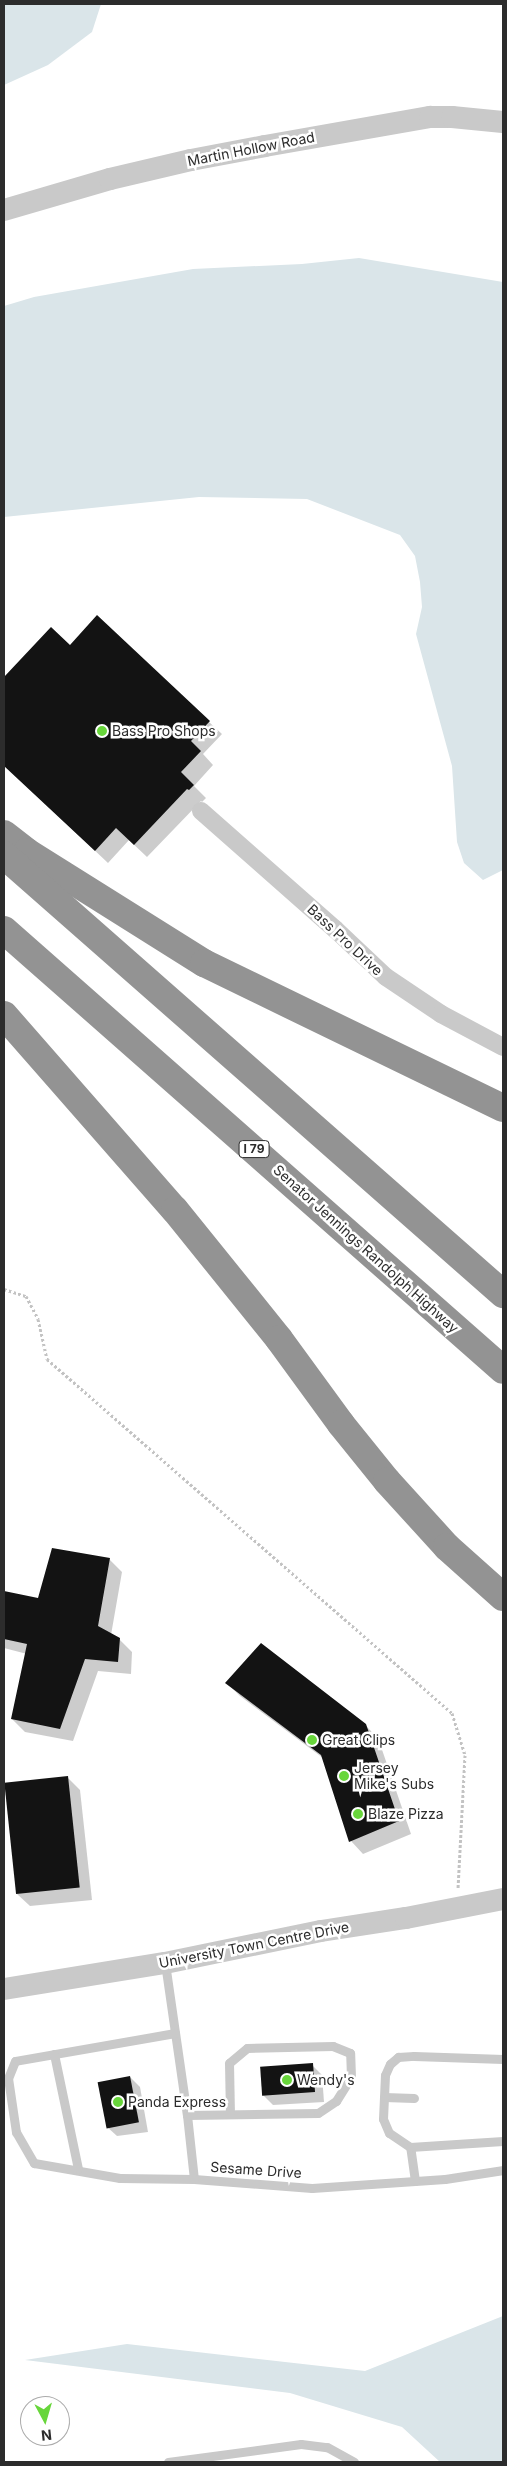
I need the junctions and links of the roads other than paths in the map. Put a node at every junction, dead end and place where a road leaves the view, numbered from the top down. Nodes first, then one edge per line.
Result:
1 (503, 122) edge
2 (4, 210) edge
3 (201, 811) dead end
4 (4, 834) edge
5 (4, 855) edge
6 (4, 930) edge
7 (4, 1015) edge
8 (503, 1047) edge
9 (503, 1108) edge
10 (503, 1294) edge
11 (503, 1370) edge
12 (503, 1597) edge
13 (503, 1899) edge
14 (165, 1963) junction
15 (4, 1989) edge
16 (175, 2033) junction
17 (54, 2054) junction
18 (503, 2059) edge
19 (384, 2097) junction
20 (414, 2098) dead end
21 (230, 2113) junction
22 (187, 2115) junction
23 (503, 2141) edge
24 (410, 2147) junction
25 (78, 2169) junction
26 (503, 2170) edge
27 (194, 2179) junction
28 (415, 2181) junction
29 (168, 2462) edge
30 (354, 2462) edge

1 - 2 street, Martin Hollow Road
3 - 8 street, Bass Pro Drive
4 - 9 highway
5 - 10 highway
6 - 11 highway, Senator Jennings Randolph Highway / I 79
7 - 12 highway
13 - 14 street, University Town Centre Drive
14 - 15 street, University Town Centre Drive
14 - 16 lane, Sesame Drive
16 - 17 lane
16 - 22 lane, Sesame Drive
17 - 25 lane
17 - 25 lane
18 - 19 lane
19 - 20 lane
19 - 24 lane
21 - 21 lane
21 - 22 lane
22 - 27 lane, Sesame Drive
23 - 24 lane
24 - 28 lane
25 - 27 lane
26 - 28 lane, Sesame Drive
27 - 28 lane, Sesame Drive
29 - 30 lane

